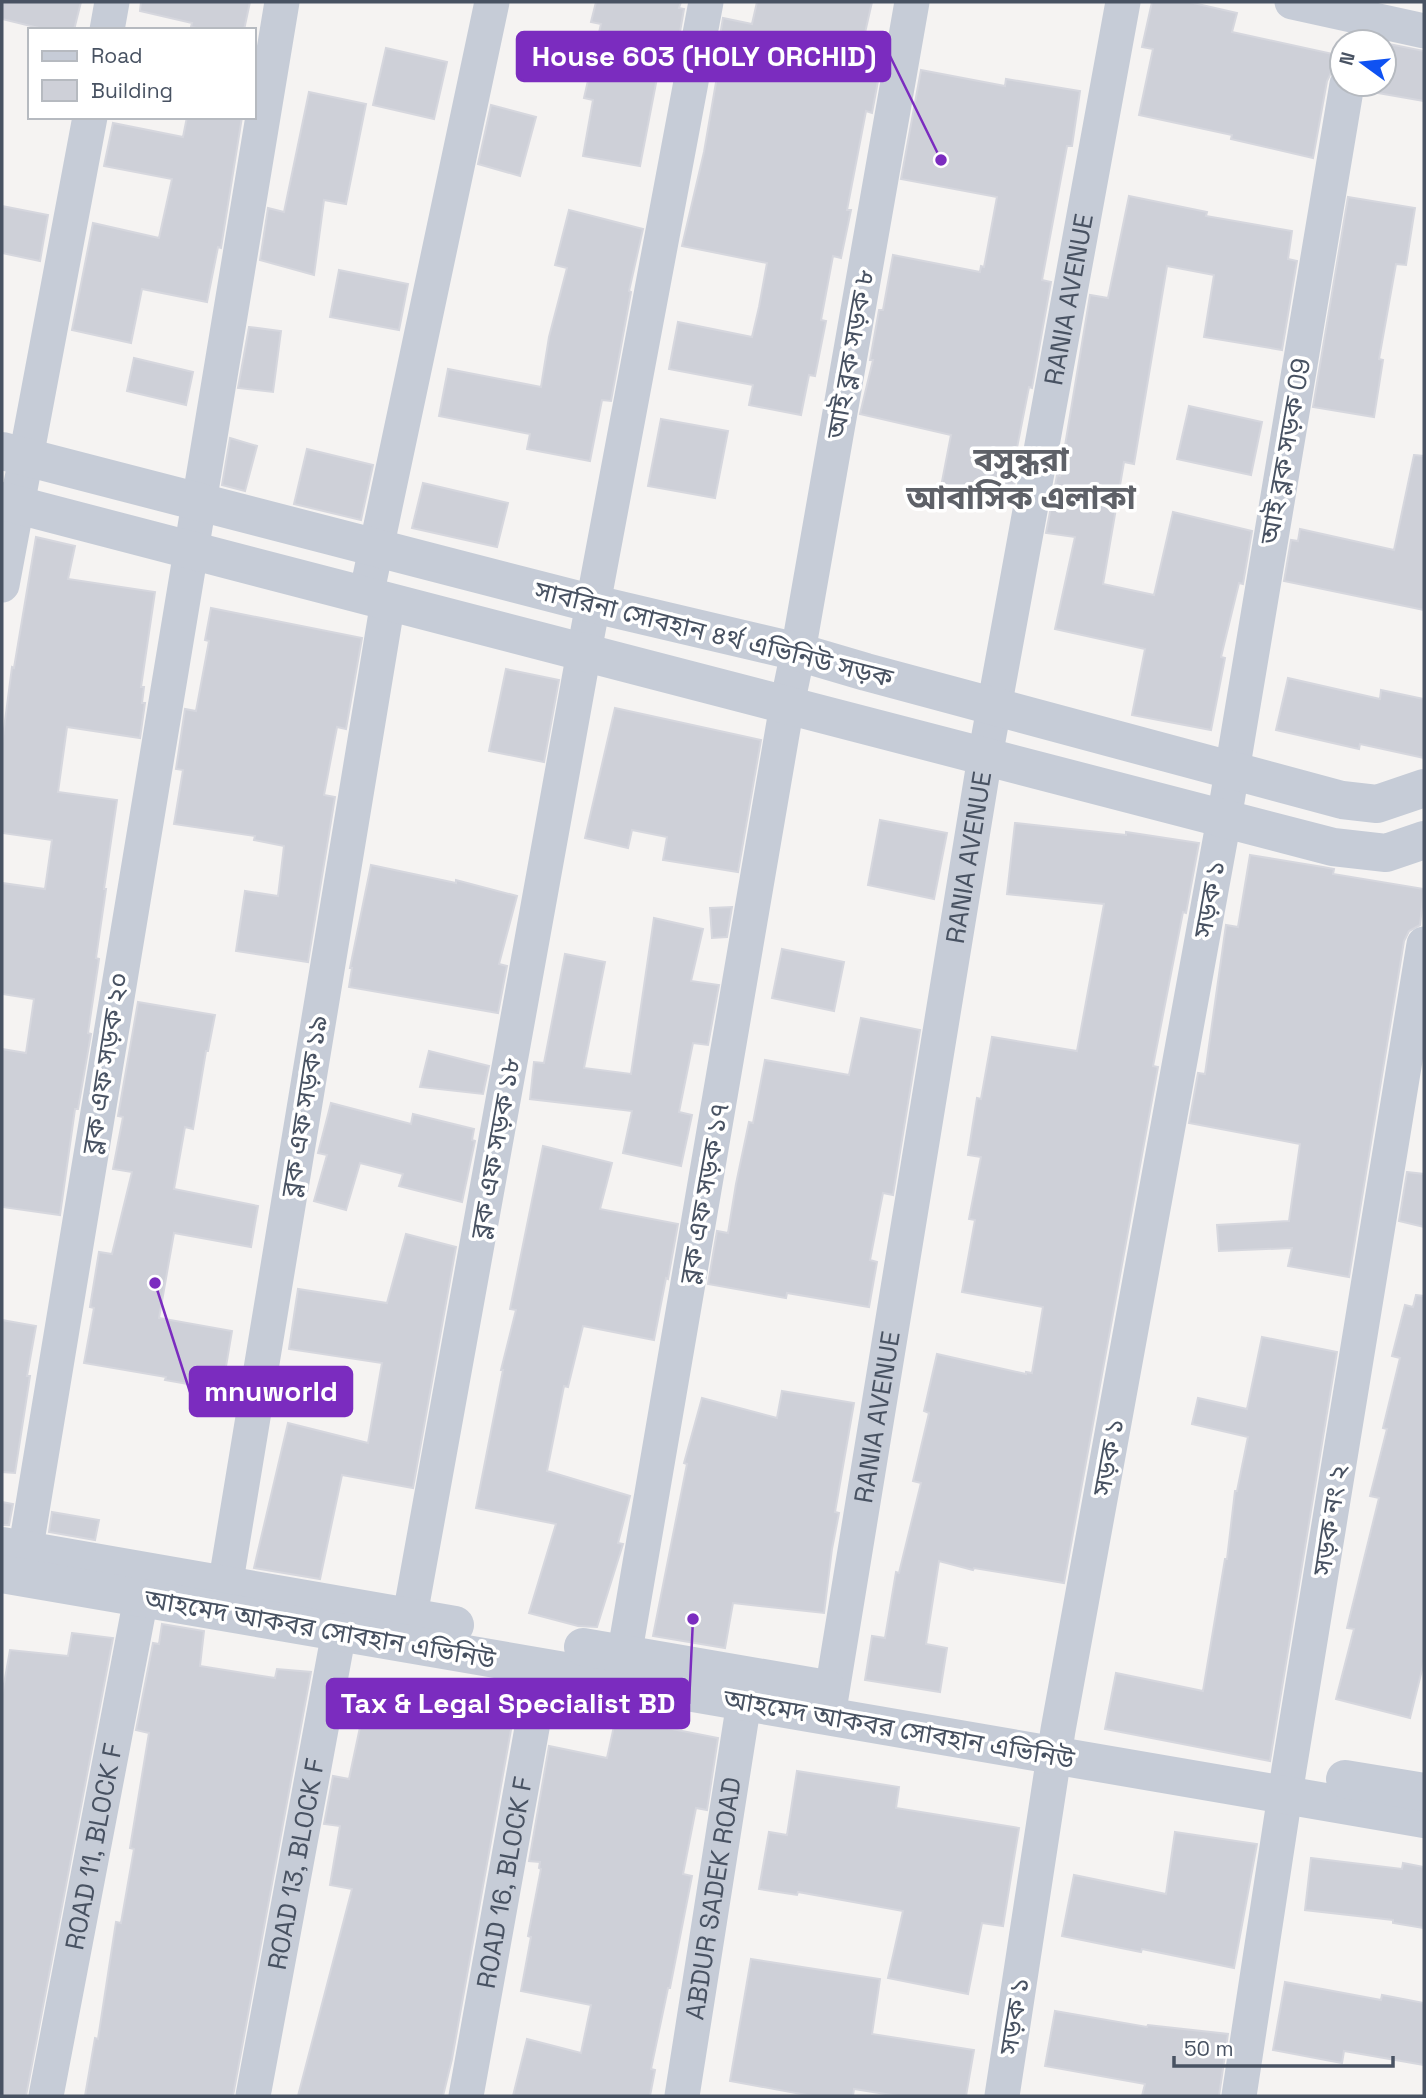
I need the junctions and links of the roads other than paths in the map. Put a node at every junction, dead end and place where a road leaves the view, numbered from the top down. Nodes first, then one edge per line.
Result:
1 (112, 2) edge
2 (282, 2) edge
3 (492, 2) edge
4 (706, 2) edge
5 (912, 2) edge
6 (1123, 2) edge
7 (1292, 2) edge
8 (1358, 20) edge
9 (107, 28) edge
10 (1424, 31) edge
11 (1345, 98) edge
12 (90, 119) edge
13 (14, 454) edge
14 (197, 502) junction
15 (9, 503) edge
16 (376, 549) junction
17 (190, 550) junction
18 (2, 585) edge
19 (377, 598) junction
20 (594, 604) junction
21 (584, 652) junction
22 (798, 652) junction
23 (787, 705) junction
24 (994, 706) junction
25 (985, 757) junction
26 (1231, 771) junction
27 (1424, 788) edge
28 (1224, 819) junction
29 (1424, 840) edge
30 (1424, 944) edge
31 (12, 1562) edge
32 (141, 1598) junction
33 (223, 1598) junction
34 (408, 1630) junction
35 (339, 1632) junction
36 (543, 1667) junction
37 (623, 1667) junction
38 (744, 1702) junction
39 (830, 1703) junction
40 (1056, 1743) junction
41 (1287, 1782) junction
42 (1424, 1792) edge
43 (1424, 1819) edge
44 (46, 2096) edge
45 (253, 2096) edge
46 (466, 2096) edge
47 (682, 2096) edge
48 (1002, 2096) edge
49 (1239, 2096) edge

1 - 9 street
2 - 14 street, ব্লক এফ সড়ক ২০
3 - 16 street, ব্লক এফ সড়ক ১৯
4 - 20 street, ব্লক এফ সড়ক ১৮
5 - 22 street, আই ব্লক সড়ক ৮
6 - 24 street, RANIA AVENUE
7 - 8 street
8 - 10 street
11 - 26 street, আই ব্লক সড়ক 09
12 - 13 street
13 - 14 street, সাবরিনা সোবহান ৪র্থ এভিনিউ সড়ক
13 - 15 street
14 - 16 street, সাবরিনা সোবহান ৪র্থ এভিনিউ সড়ক
14 - 17 street, ব্লক এফ সড়ক ২০
15 - 17 street, সাবরিনা সোবহান ৪র্থ এভিনিউ সড়ক
15 - 18 street
16 - 19 street, ব্লক এফ সড়ক ১৯
16 - 20 street, সাবরিনা সোবহান ৪র্থ এভিনিউ সড়ক
17 - 19 street, সাবরিনা সোবহান ৪র্থ এভিনিউ সড়ক
17 - 31 street, ব্লক এফ সড়ক ২০
19 - 21 street, সাবরিনা সোবহান ৪র্থ এভিনিউ সড়ক
19 - 33 street, ব্লক এফ সড়ক ১৯
20 - 21 street, ব্লক এফ সড়ক ১৮
20 - 22 street, সাবরিনা সোবহান ৪র্থ এভিনিউ সড়ক
21 - 23 street, সাবরিনা সোবহান ৪র্থ এভিনিউ সড়ক
21 - 34 street, ব্লক এফ সড়ক ১৮
22 - 23 street, আই ব্লক সড়ক ৮
22 - 24 street, সাবরিনা সোবহান ৪র্থ এভিনিউ সড়ক
23 - 25 street, সাবরিনা সোবহান ৪র্থ এভিনিউ সড়ক
23 - 37 street, ব্লক এফ সড়ক ১৭
24 - 25 street, RANIA AVENUE
24 - 26 street, সাবরিনা সোবহান ৪র্থ এভিনিউ সড়ক
25 - 28 street, সাবরিনা সোবহান ৪র্থ এভিনিউ সড়ক
25 - 39 street, RANIA AVENUE
26 - 27 street, সাবরিনা সোবহান ৪র্থ এভিনিউ সড়ক
26 - 28 street, আই ব্লক সড়ক 09
28 - 29 street, সাবরিনা সোবহান ৪র্থ এভিনিউ সড়ক
28 - 40 street, সড়ক ১
30 - 41 street, সড়ক নং ২
31 - 32 street, আহমেদ আকবর সোবহান এভিনিউ
31 - 33 street, আহমেদ আকবর সোবহান এভিনিউ
32 - 33 street, আহমেদ আকবর সোবহান এভিনিউ
32 - 44 street, ROAD 11, BLOCK F
33 - 34 street, আহমেদ আকবর সোবহান এভিনিউ
33 - 35 street, আহমেদ আকবর সোবহান এভিনিউ
34 - 35 street, আহমেদ আকবর সোবহান এভিনিউ
34 - 36 street, আহমেদ আকবর সোবহান এভিনিউ
34 - 37 street, আহমেদ আকবর সোবহান এভিনিউ
35 - 45 street, ROAD 13, BLOCK F
36 - 37 street, আহমেদ আকবর সোবহান এভিনিউ
36 - 46 street, ROAD 16, BLOCK F
37 - 38 street, আহমেদ আকবর সোবহান এভিনিউ
37 - 39 street, আহমেদ আকবর সোবহান এভিনিউ
38 - 39 street, আহমেদ আকবর সোবহান এভিনিউ
38 - 47 street, ABDUR SADEK ROAD
39 - 40 street, আহমেদ আকবর সোবহান এভিনিউ
40 - 41 street, আহমেদ আকবর সোবহান এভিনিউ
40 - 48 street, সড়ক ১
41 - 42 street, আহমেদ আকবর সোবহান এভিনিউ
41 - 43 street, আহমেদ আকবর সোবহান এভিনিউ
41 - 49 street, সড়ক নং ২

